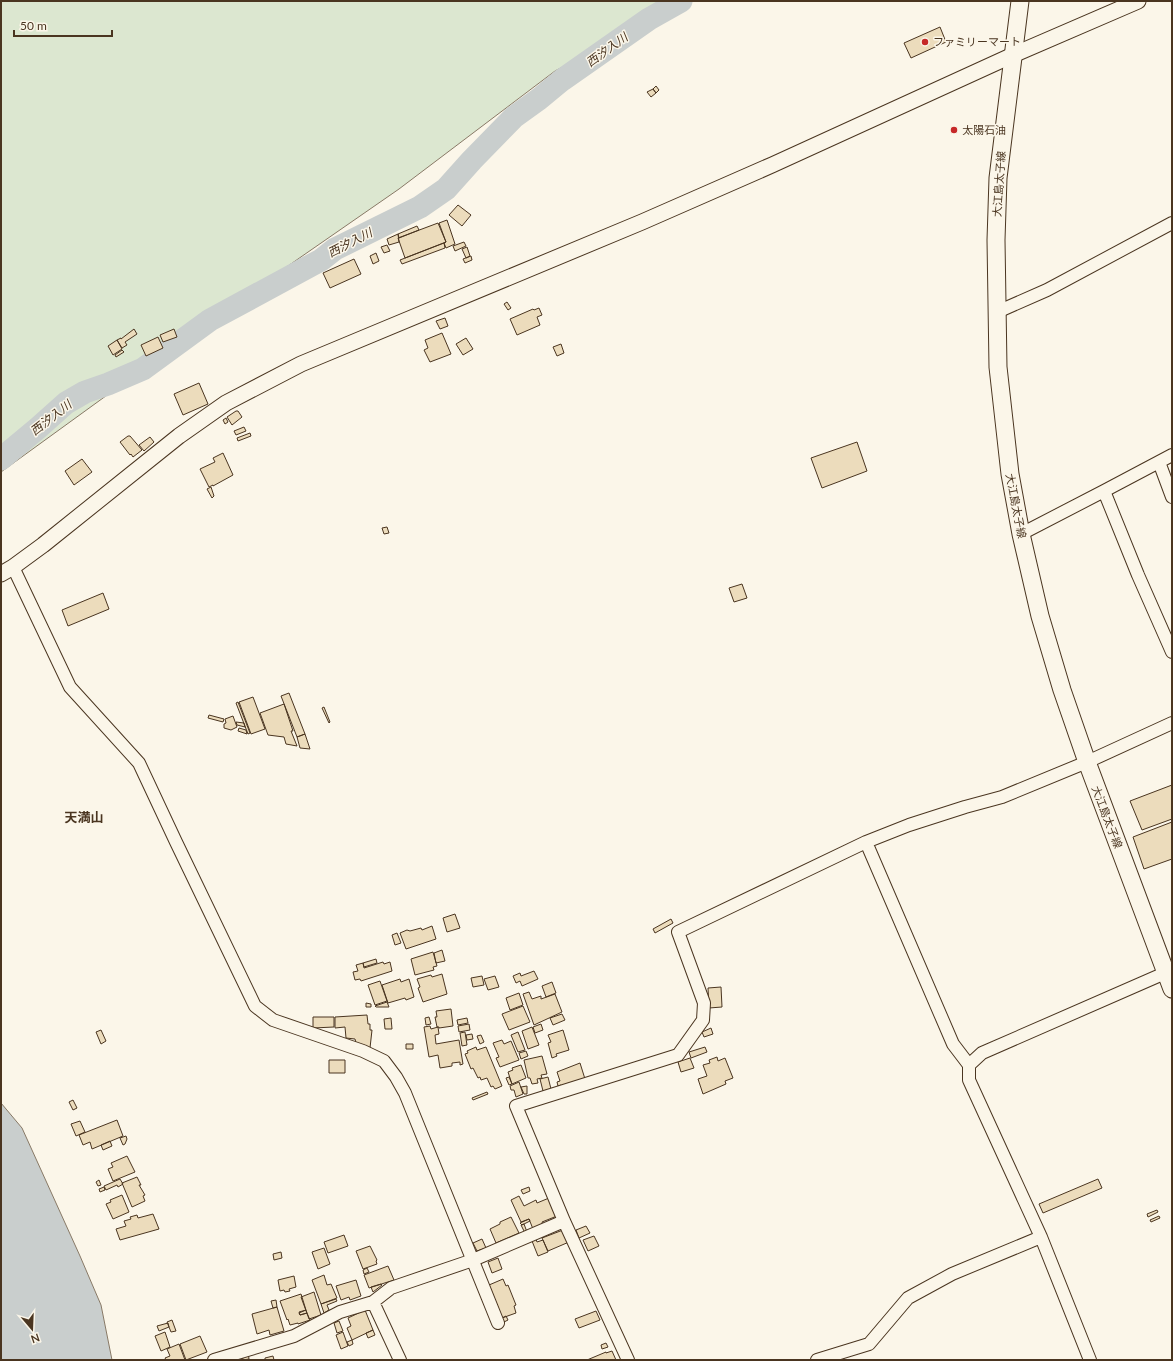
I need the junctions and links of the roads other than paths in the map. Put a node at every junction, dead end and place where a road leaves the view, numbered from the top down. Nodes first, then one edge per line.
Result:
1 (1020, 1) edge
2 (1138, 1) edge
3 (1013, 55) junction
4 (1172, 223) edge
5 (997, 312) junction
6 (1172, 455) edge
7 (1159, 462) junction
8 (1104, 492) junction
9 (1172, 498) edge
10 (1021, 534) junction
11 (7, 570) edge
12 (1172, 652) edge
13 (1172, 723) edge
14 (1087, 762) junction
15 (866, 842) junction
16 (1169, 971) edge
17 (1172, 989) edge
18 (969, 1065) junction
19 (564, 1221) junction
20 (1041, 1237) junction
21 (473, 1260) junction
22 (373, 1302) junction
23 (498, 1322) dead end
24 (214, 1360) edge
25 (400, 1360) edge
26 (628, 1360) edge
27 (817, 1360) edge
28 (1090, 1360) edge

1 - 3 main road, 大江島太子線
2 - 3 street
3 - 5 main road, 大江島太子線
3 - 11 street
4 - 5 street
5 - 10 main road, 大江島太子線
6 - 7 street
7 - 8 street
7 - 9 street
8 - 10 street
8 - 12 street
10 - 14 main road, 大江島太子線
11 - 21 street
13 - 14 street
14 - 15 street
14 - 16 main road, 大江島太子線
15 - 18 street
15 - 19 street
16 - 17 main road, 大江島太子線
16 - 18 street
18 - 20 street
19 - 21 street
19 - 26 street
20 - 27 street
20 - 28 street
21 - 22 street
21 - 23 street
22 - 24 street
22 - 25 street

